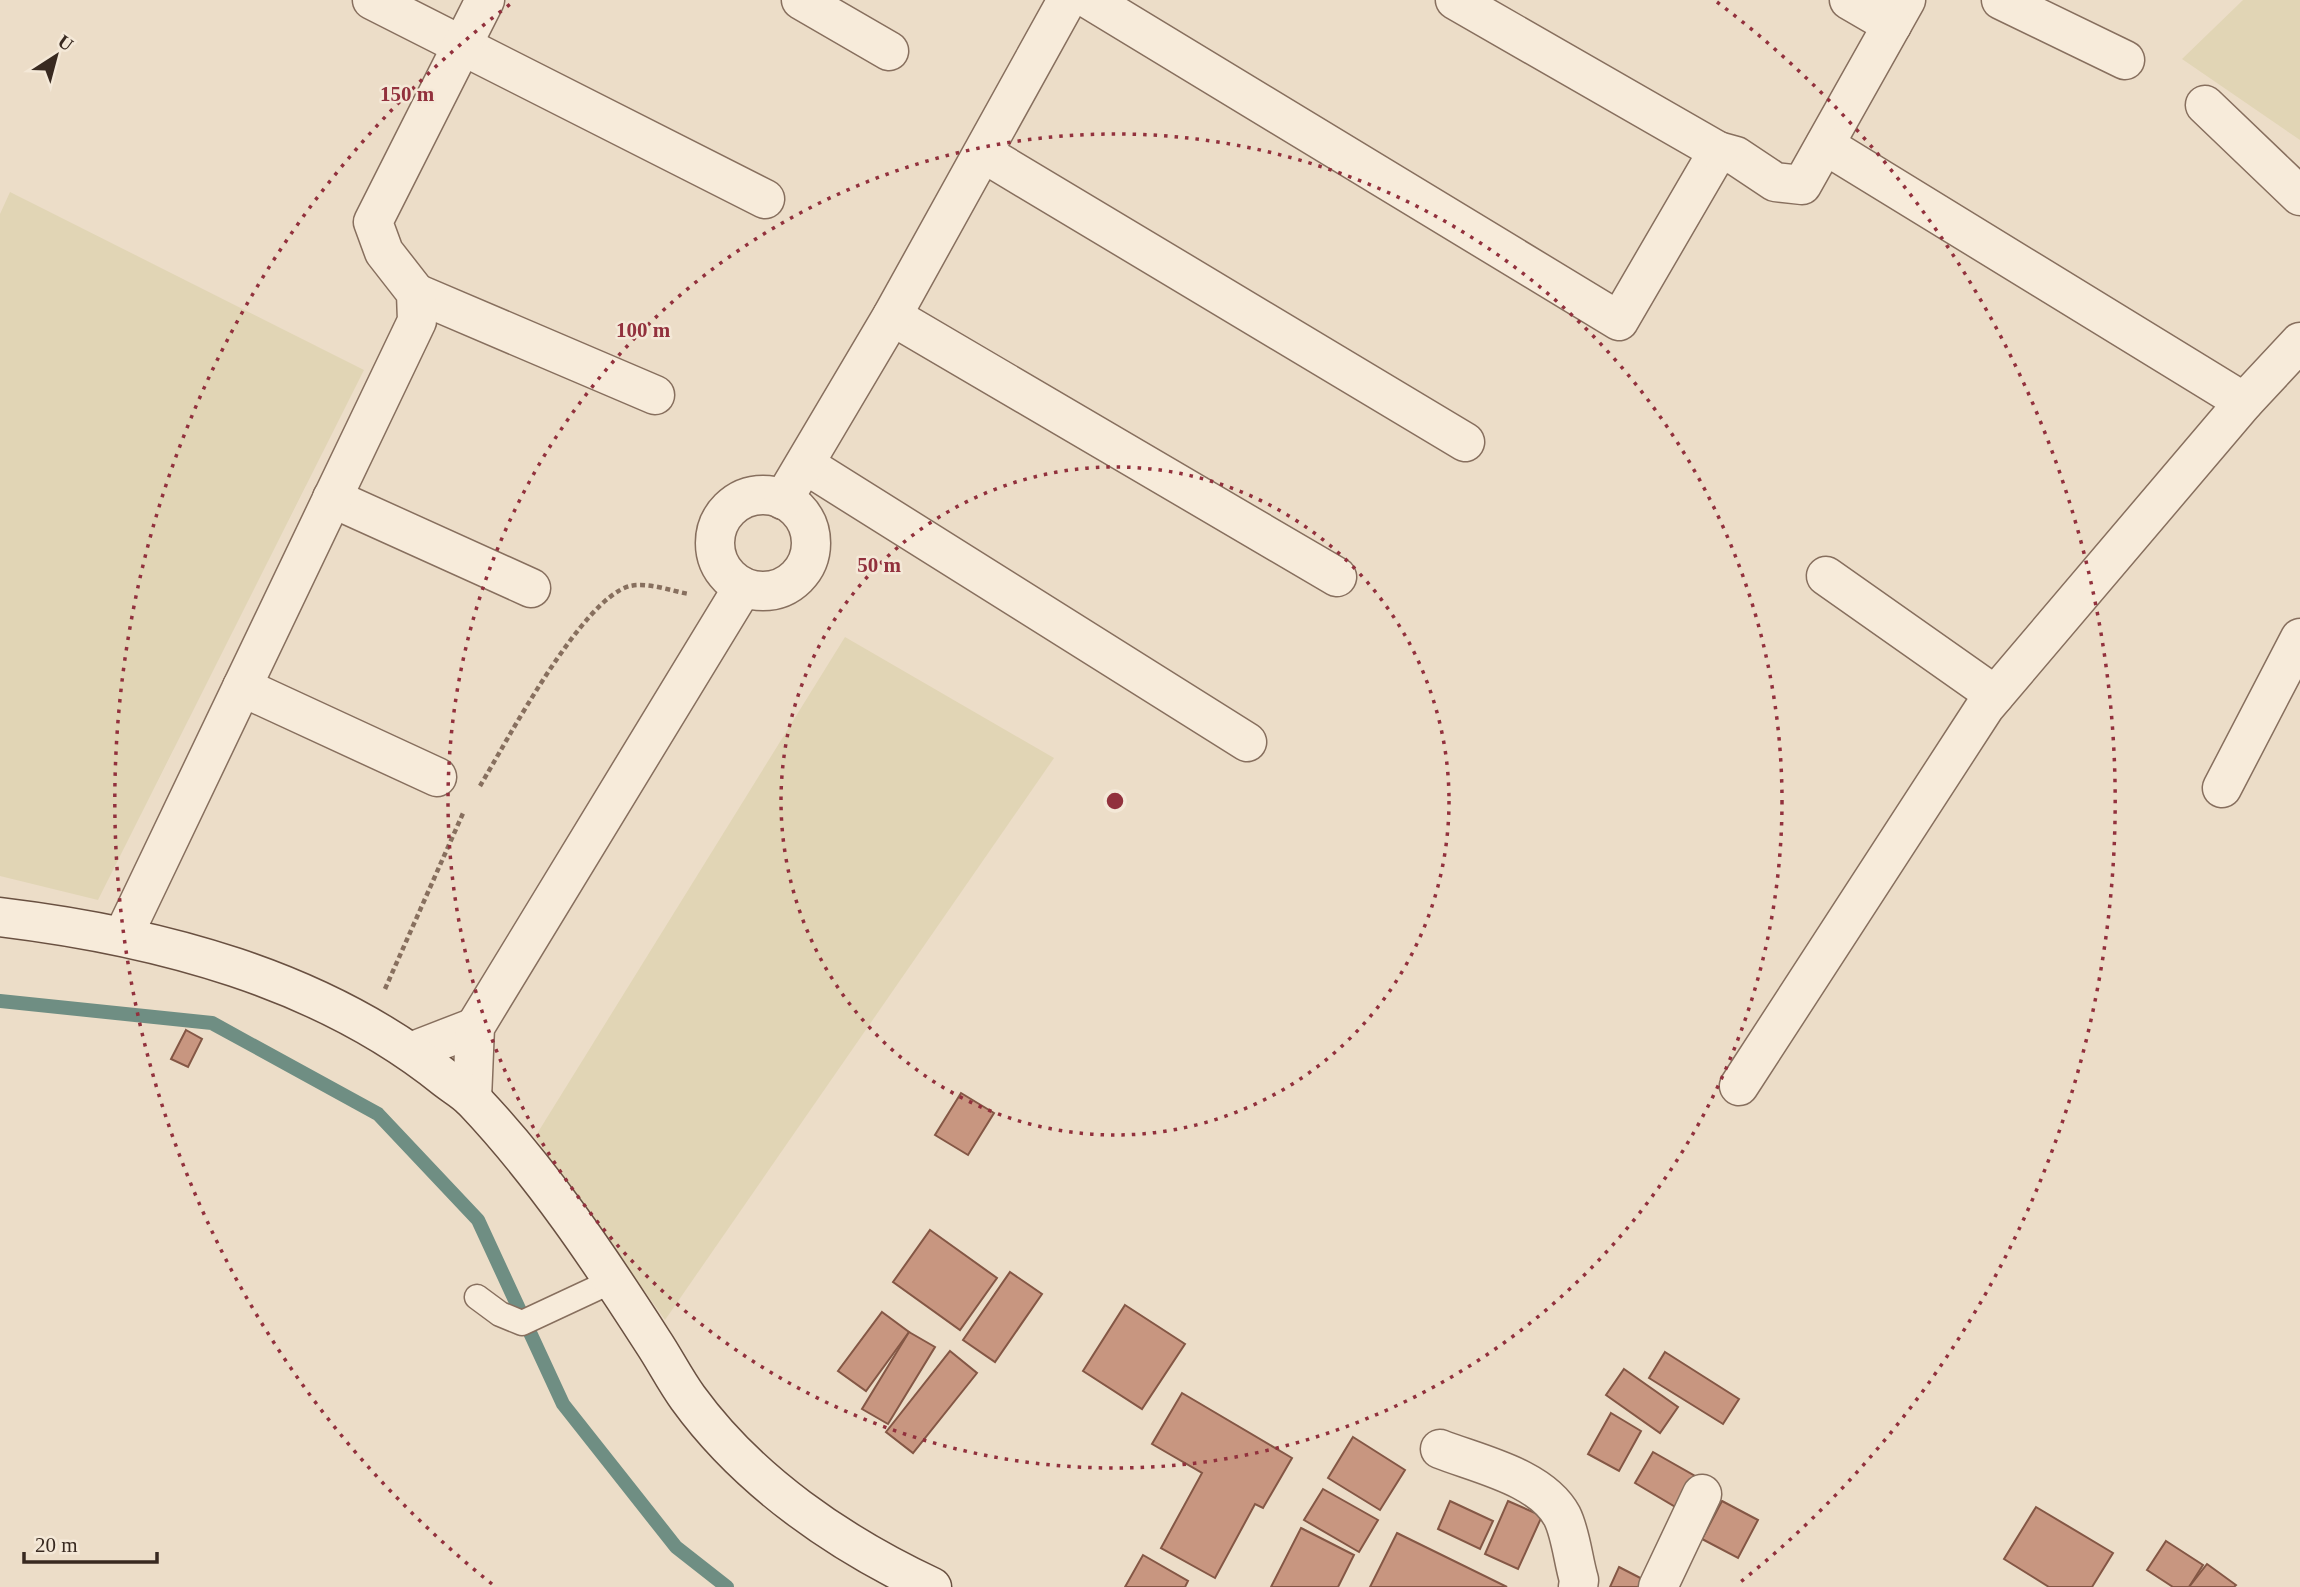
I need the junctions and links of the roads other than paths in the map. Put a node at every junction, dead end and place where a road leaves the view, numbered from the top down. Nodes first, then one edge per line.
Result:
1 (372, 0) edge
2 (485, 0) edge
3 (801, 0) edge
4 (1068, 0) edge
5 (1090, 0) edge
6 (1455, 0) edge
7 (1849, 0) edge
8 (2001, 0) edge
9 (1899, 12) edge
10 (463, 45) junction
11 (889, 51) dead end
12 (2125, 60) dead end
13 (2205, 105) dead end
14 (1825, 145) junction
15 (1718, 151) junction
16 (983, 153) junction
17 (2300, 196) edge
18 (765, 199) dead end
19 (416, 293) junction
20 (892, 316) junction
21 (2300, 342) edge
22 (655, 395) dead end
23 (2245, 402) junction
24 (1465, 442) dead end
25 (806, 465) junction
26 (332, 498) junction
27 (783, 500) junction
28 (1826, 576) dead end
29 (1338, 577) dead end
30 (740, 584) junction
31 (531, 588) dead end
32 (2300, 638) edge
33 (242, 687) junction
34 (1994, 695) junction
35 (1247, 742) dead end
36 (437, 777) dead end
37 (2222, 788) dead end
38 (0, 918) edge
39 (123, 936) junction
40 (475, 1027) junction
41 (413, 1051) junction
42 (1739, 1086) dead end
43 (472, 1099) junction
44 (597, 1288) junction
45 (477, 1297) dead end
46 (1440, 1449) dead end
47 (1702, 1494) dead end
48 (932, 1587) edge
49 (1577, 1587) edge
50 (1658, 1587) edge

1 - 10 street
2 - 10 street
3 - 11 street
4 - 16 street
5 - 15 street
6 - 15 street
7 - 9 street
8 - 12 street
9 - 14 street
10 - 18 street
10 - 19 street
13 - 17 street
14 - 15 street
14 - 23 street
16 - 20 street
16 - 24 street
19 - 22 street
19 - 26 street
20 - 25 street
20 - 29 street
21 - 23 street
23 - 34 street
25 - 27 street
25 - 35 street
26 - 31 street
26 - 33 street
27 - 30 street
27 - 30 street
28 - 34 street
30 - 40 street
32 - 37 street
33 - 36 street
33 - 39 street
34 - 42 street
38 - 39 street
39 - 41 street
40 - 41 street
40 - 43 street
41 - 43 street
43 - 44 street
44 - 45 lane
44 - 48 street
46 - 49 street
47 - 50 street

